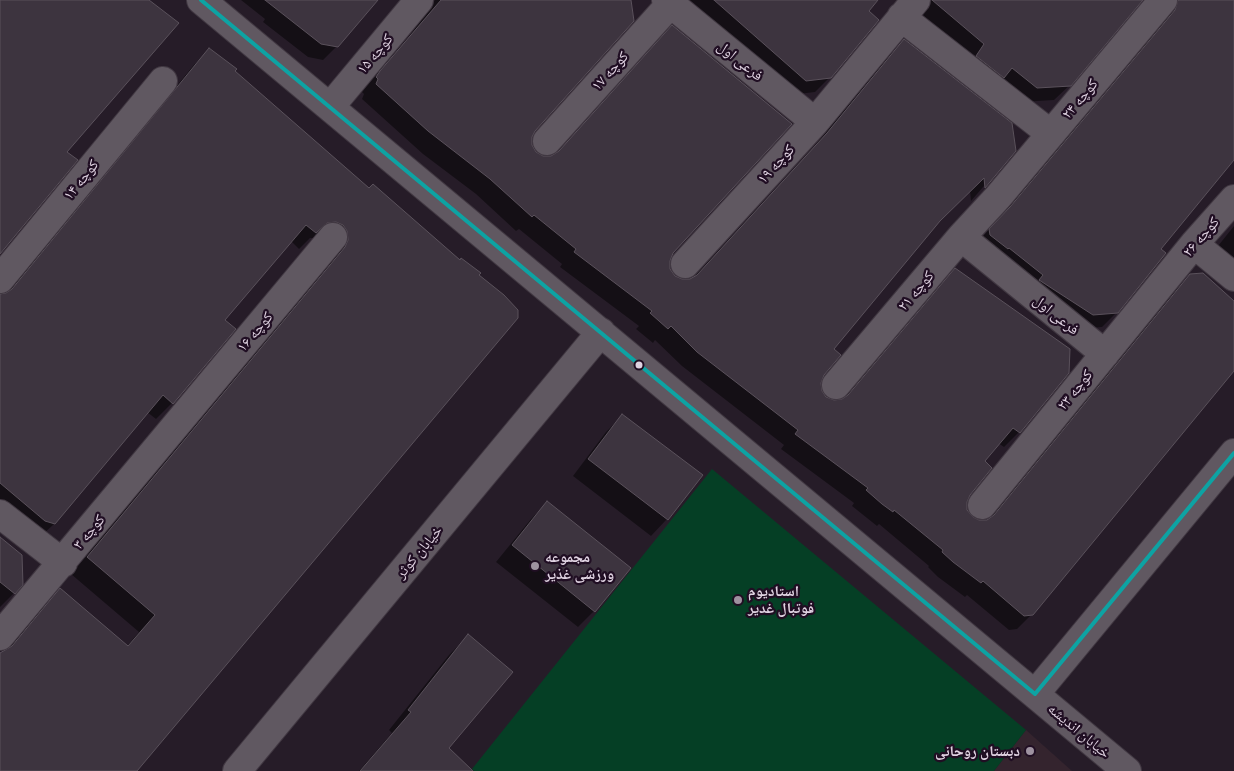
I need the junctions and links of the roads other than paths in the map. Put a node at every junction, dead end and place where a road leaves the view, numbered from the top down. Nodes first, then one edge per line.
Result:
1 (201, 0) edge
2 (419, 0) edge
3 (1163, 0) edge
4 (670, 1) edge
5 (909, 9) edge
6 (163, 81) dead end
7 (330, 107) junction
8 (814, 122) junction
9 (1051, 134) junction
10 (547, 141) dead end
11 (998, 197) joint
12 (1234, 199) edge
13 (333, 237) dead end
14 (961, 237) junction
15 (1194, 244) junction
16 (686, 264) dead end
17 (1169, 276) joint
18 (1234, 277) edge
19 (0, 279) edge
20 (601, 332) junction
21 (1105, 354) junction
22 (836, 385) dead end
23 (177, 426) joint
24 (1234, 453) edge
25 (982, 505) dead end
26 (0, 514) edge
27 (62, 563) junction
28 (0, 636) edge
29 (1035, 694) junction
30 (237, 771) edge
31 (1127, 771) edge

1 - 7 street, خیابان اندیشه
2 - 7 street, کوچه ۱۵
3 - 9 street, کوچه ۲۴
4 - 8 street, فرعی اول
4 - 10 street, کوچه ۱۷
5 - 8 street, کوچه ۱۹
5 - 9 street
6 - 19 street, کوچه ۱۴
7 - 20 street, خیابان اندیشه
8 - 16 street, کوچه ۱۹
9 - 11 street, کوچه ۲۴
11 - 14 street, کوچه ۲۱
12 - 15 street, کوچه ۲۶
13 - 23 street, کوچه ۱۶
14 - 21 street, فرعی اول
14 - 22 street, کوچه ۲۱
15 - 17 street, کوچه ۲۶
15 - 18 street
17 - 21 street, کوچه ۲۳
20 - 29 street, خیابان اندیشه
20 - 30 street, خیابان کوثر
21 - 25 street, کوچه ۲۳
23 - 27 street, کوچه ۳
24 - 29 street
26 - 27 street
27 - 28 street, کوچه ۳
29 - 31 street, خیابان اندیشه

